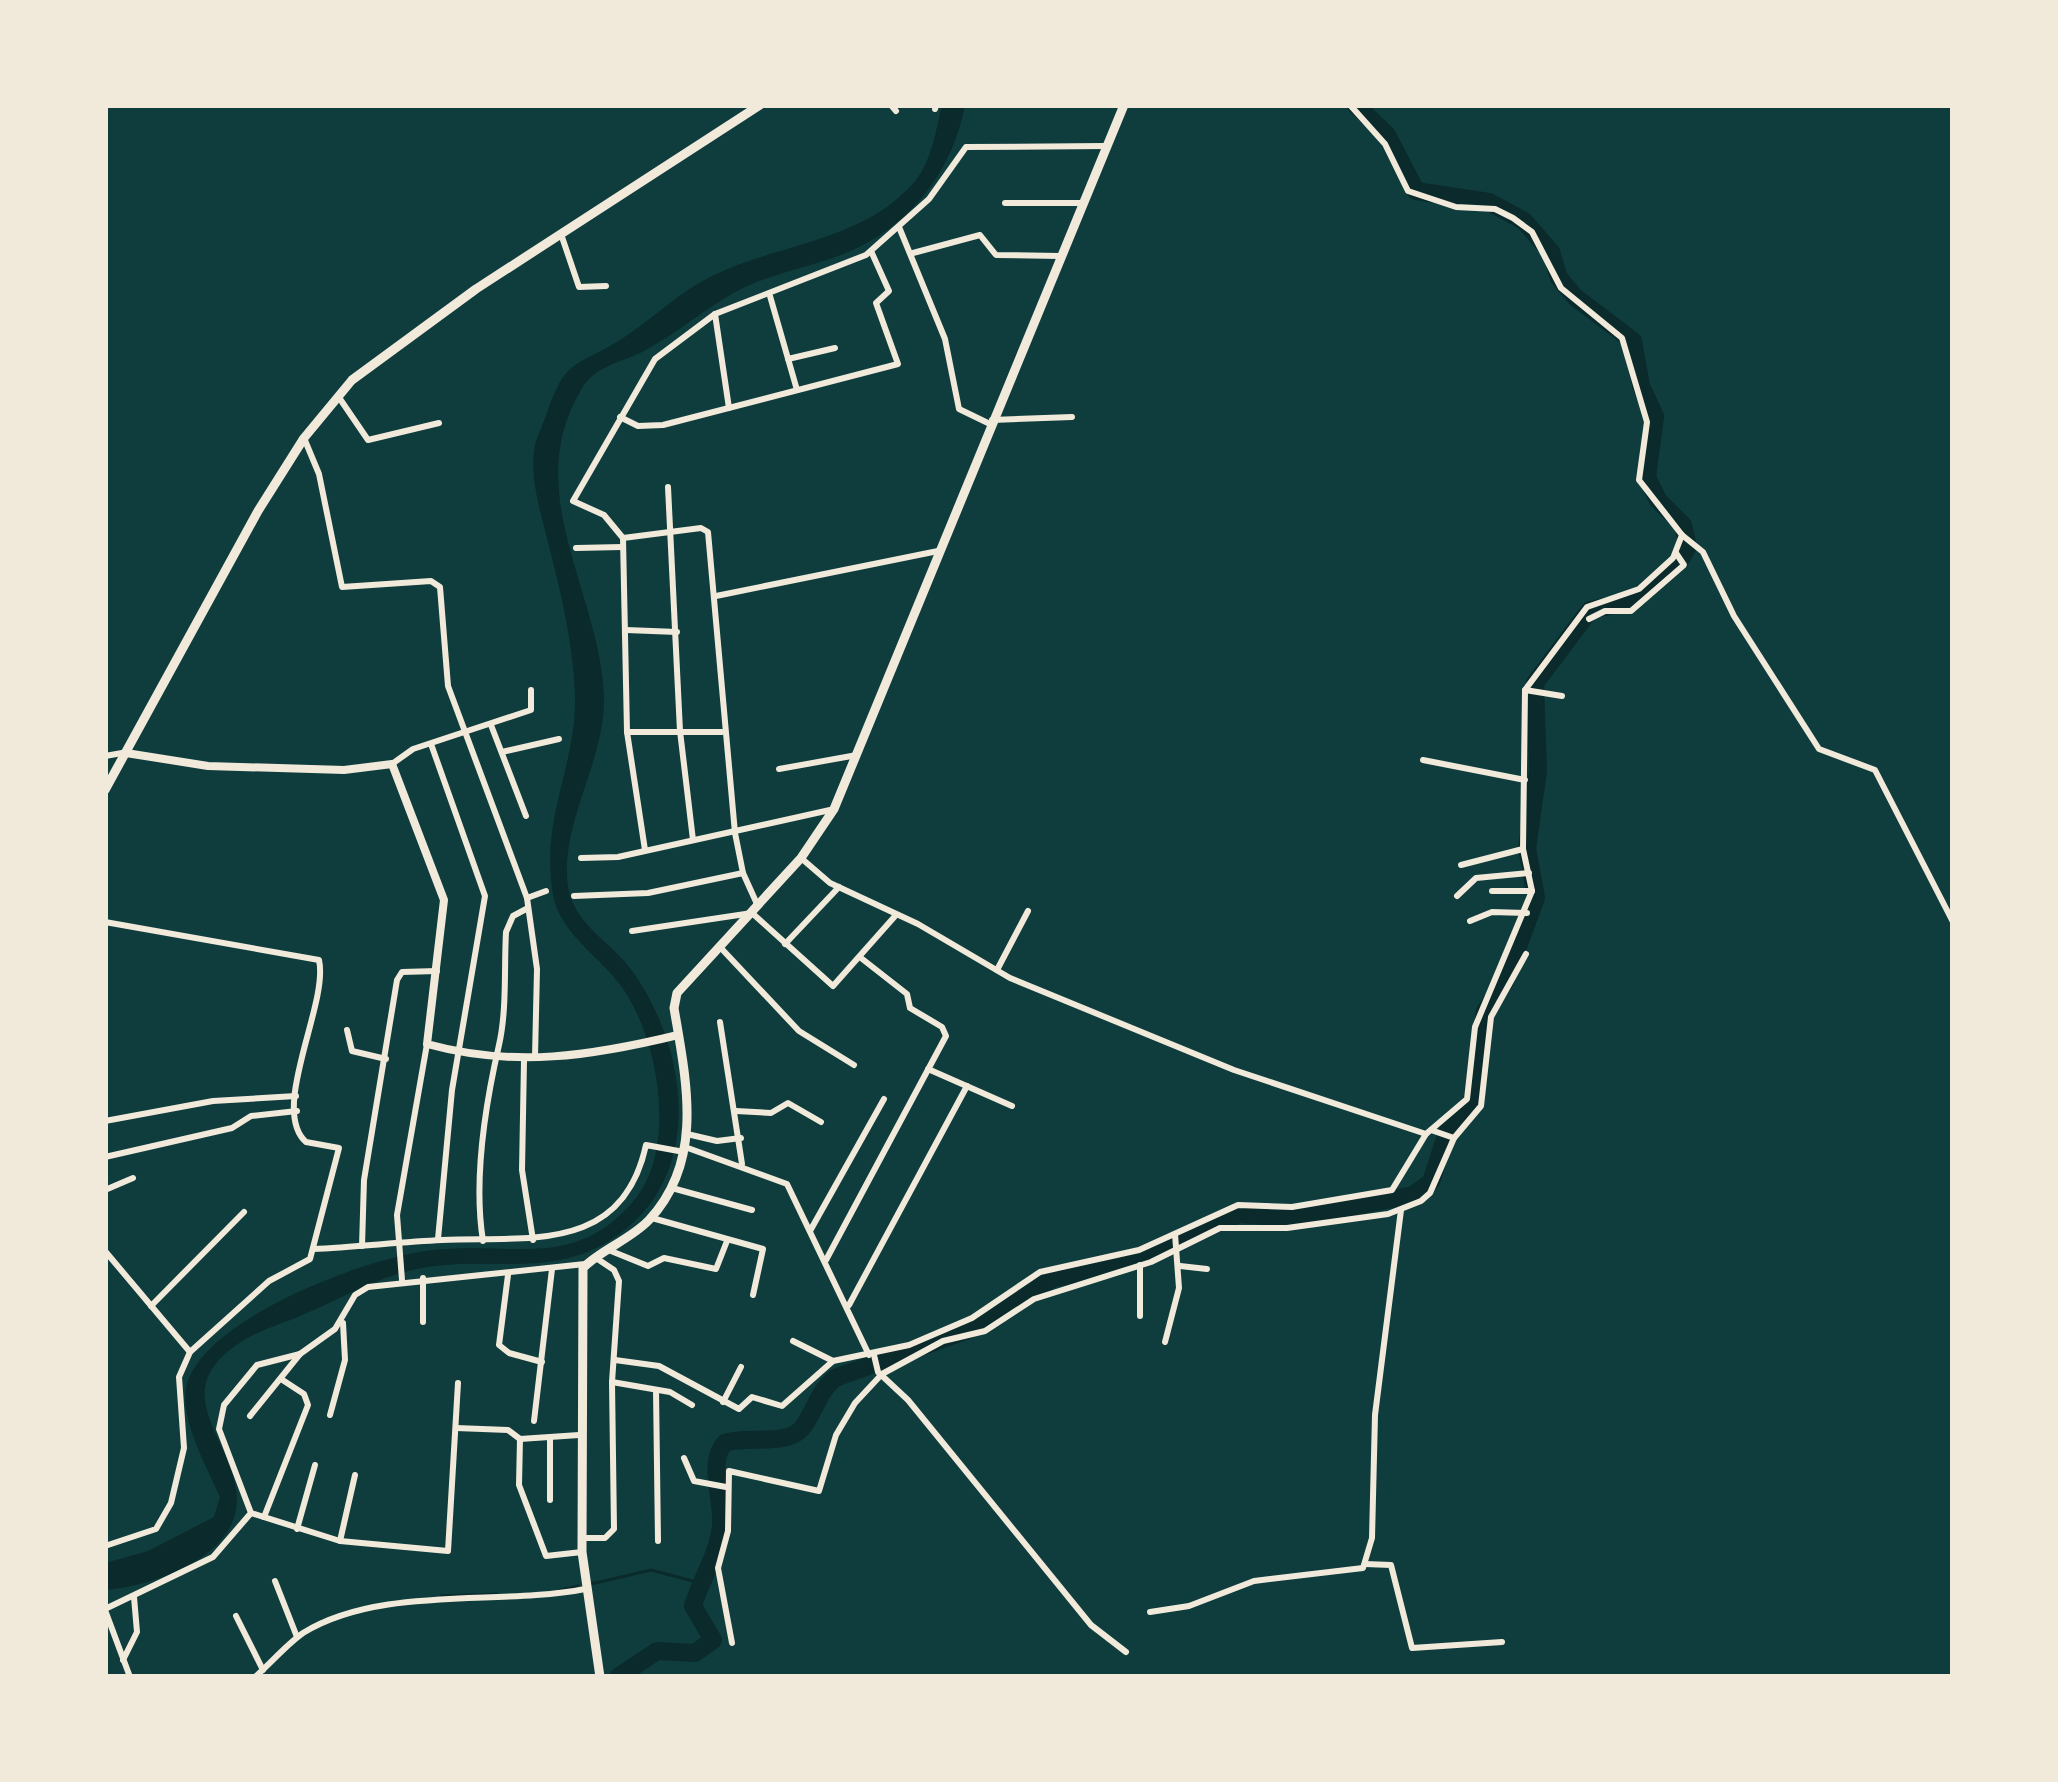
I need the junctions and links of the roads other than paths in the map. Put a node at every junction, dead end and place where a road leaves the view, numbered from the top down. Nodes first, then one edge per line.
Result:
1 (760, 105) edge
2 (1124, 105) edge
3 (1350, 105) edge
4 (1105, 146) junction
5 (1005, 203) dead end
6 (1083, 203) junction
7 (899, 227) junction
8 (561, 234) junction
9 (871, 251) junction
10 (913, 253) junction
11 (1060, 256) junction
12 (606, 286) dead end
13 (770, 296) junction
14 (715, 314) junction
15 (835, 349) dead end
16 (788, 359) junction
17 (797, 390) junction
18 (338, 396) junction
19 (730, 408) junction
20 (620, 417) junction
21 (1072, 417) dead end
22 (991, 422) junction
23 (439, 423) dead end
24 (304, 438) junction
25 (668, 488) dead end
26 (673, 533) junction
27 (1682, 535) junction
28 (623, 542) junction
29 (577, 548) dead end
30 (942, 550) junction
31 (1679, 557) junction
32 (714, 597) junction
33 (1589, 619) dead end
34 (625, 630) junction
35 (677, 632) junction
36 (531, 690) dead end
37 (1530, 691) junction
38 (1562, 696) dead end
39 (491, 725) junction
40 (680, 731) junction
41 (627, 732) junction
42 (722, 732) junction
43 (462, 734) junction
44 (559, 739) dead end
45 (431, 744) junction
46 (502, 752) junction
47 (126, 753) junction
48 (857, 755) junction
49 (105, 756) edge
50 (1423, 760) dead end
51 (392, 764) junction
52 (779, 769) dead end
53 (1526, 781) junction
54 (105, 790) edge
55 (834, 809) junction
56 (526, 816) dead end
57 (735, 833) junction
58 (692, 840) junction
59 (1523, 849) junction
60 (645, 850) junction
61 (581, 858) dead end
62 (801, 858) junction
63 (1461, 865) dead end
64 (743, 873) junction
65 (1529, 873) junction
66 (839, 887) junction
67 (546, 891) dead end
68 (1492, 891) dead end
69 (1532, 891) junction
70 (574, 896) dead end
71 (1457, 896) dead end
72 (528, 903) junction
73 (755, 910) junction
74 (1028, 911) dead end
75 (1527, 913) junction
76 (896, 916) junction
77 (1470, 921) dead end
78 (105, 922) edge
79 (1953, 922) edge
80 (632, 931) dead end
81 (785, 944) junction
82 (719, 946) junction
83 (1526, 954) dead end
84 (861, 958) junction
85 (997, 970) junction
86 (438, 971) junction
87 (720, 1022) dead end
88 (347, 1030) dead end
89 (675, 1036) junction
90 (427, 1044) junction
91 (460, 1053) junction
92 (495, 1057) junction
93 (386, 1058) junction
94 (529, 1060) junction
95 (854, 1065) dead end
96 (928, 1069) junction
97 (967, 1086) junction
98 (296, 1096) junction
99 (884, 1100) dead end
100 (1012, 1106) dead end
101 (297, 1111) junction
102 (736, 1111) junction
103 (105, 1121) edge
104 (821, 1122) dead end
105 (1430, 1132) junction
106 (687, 1134) junction
107 (741, 1138) junction
108 (1453, 1138) junction
109 (682, 1150) junction
110 (105, 1157) edge
111 (742, 1164) junction
112 (133, 1178) dead end
113 (672, 1188) junction
114 (105, 1190) edge
115 (752, 1210) dead end
116 (1401, 1210) junction
117 (244, 1212) dead end
118 (652, 1218) junction
119 (810, 1231) junction
120 (1176, 1236) junction
121 (438, 1239) junction
122 (533, 1240) junction
123 (483, 1241) junction
124 (727, 1241) junction
125 (397, 1244) junction
126 (362, 1246) junction
127 (313, 1249) junction
128 (611, 1250) junction
129 (1179, 1250) junction
130 (105, 1251) edge
131 (596, 1258) junction
132 (826, 1260) junction
133 (584, 1264) junction
134 (1140, 1265) junction
135 (1180, 1266) junction
136 (552, 1269) junction
137 (1207, 1269) dead end
138 (508, 1275) junction
139 (423, 1278) junction
140 (401, 1279) junction
141 (753, 1295) dead end
142 (151, 1306) junction
143 (848, 1307) junction
144 (986, 1312) junction
145 (1141, 1316) dead end
146 (423, 1322) dead end
147 (343, 1323) junction
148 (994, 1325) junction
149 (793, 1341) dead end
150 (1165, 1342) dead end
151 (190, 1352) junction
152 (300, 1354) junction
153 (873, 1356) junction
154 (615, 1360) junction
155 (833, 1361) junction
156 (542, 1362) junction
157 (740, 1367) dead end
158 (880, 1373) junction
159 (281, 1378) junction
160 (612, 1382) junction
161 (458, 1383) dead end
162 (656, 1390) junction
163 (723, 1402) junction
164 (692, 1405) dead end
165 (330, 1415) dead end
166 (250, 1416) dead end
167 (534, 1421) dead end
168 (456, 1428) junction
169 (579, 1435) junction
170 (520, 1438) junction
171 (550, 1438) junction
172 (684, 1458) dead end
173 (315, 1465) dead end
174 (355, 1475) dead end
175 (722, 1487) junction
176 (550, 1500) dead end
177 (251, 1514) junction
178 (265, 1517) junction
179 (297, 1529) junction
180 (581, 1538) junction
181 (340, 1541) junction
182 (658, 1541) dead end
183 (105, 1546) edge
184 (582, 1552) junction
185 (1365, 1564) junction
186 (275, 1581) dead end
187 (585, 1589) junction
188 (134, 1596) junction
189 (105, 1609) edge
190 (1150, 1612) dead end
191 (236, 1616) dead end
192 (297, 1637) junction
193 (1502, 1642) dead end
194 (732, 1643) dead end
195 (1126, 1652) dead end
196 (123, 1660) junction
197 (263, 1670) junction
198 (130, 1677) edge
199 (255, 1677) edge
200 (600, 1677) edge

1 - 8 main road
2 - 4 main road
3 - 27 street
4 - 6 main road
4 - 7 street
5 - 6 street
6 - 11 main road
7 - 9 street
7 - 10 street
8 - 12 street
8 - 18 main road
9 - 13 street
9 - 17 street
10 - 11 street
10 - 22 street
11 - 22 main road
13 - 14 street
13 - 16 street
14 - 19 street
14 - 20 street
15 - 16 street
16 - 17 street
17 - 19 street
18 - 23 street
18 - 24 main road
19 - 20 street
20 - 28 street
21 - 22 street
22 - 30 main road
24 - 43 street
24 - 47 main road
25 - 26 street
26 - 28 street
26 - 32 street
26 - 35 street
27 - 31 street
27 - 79 street
28 - 29 street
28 - 34 street
30 - 32 street
30 - 48 main road
31 - 33 street
31 - 37 street
32 - 42 street
34 - 35 street
34 - 41 street
35 - 40 street
36 - 39 street
37 - 38 street
37 - 53 street
39 - 43 street
39 - 46 street
40 - 41 street
40 - 42 street
40 - 58 street
41 - 60 street
42 - 57 street
43 - 45 street
43 - 72 street
44 - 46 street
45 - 51 street
45 - 91 street
46 - 56 street
47 - 49 street
47 - 51 street
47 - 54 main road
48 - 52 street
48 - 55 main road
50 - 53 street
51 - 86 street
53 - 59 street
55 - 57 street
55 - 62 main road
57 - 58 street
57 - 64 street
58 - 60 street
59 - 63 street
59 - 65 street
60 - 61 street
62 - 66 street
62 - 73 main road
64 - 70 street
64 - 73 street
65 - 69 street
65 - 71 street
66 - 76 street
66 - 81 street
67 - 72 street
68 - 69 street
69 - 75 street
72 - 92 street
72 - 94 street
73 - 80 street
73 - 81 street
73 - 82 main road
74 - 85 street
75 - 77 street
75 - 105 street
76 - 84 street
76 - 85 street
78 - 98 street
81 - 84 street
82 - 89 main road
82 - 95 street
83 - 108 street
84 - 96 street
85 - 105 street
86 - 90 street
86 - 93 street
87 - 102 street
88 - 93 street
89 - 94 street
89 - 106 main road
90 - 91 street
90 - 125 street
91 - 92 street
91 - 121 street
92 - 94 street
92 - 123 street
93 - 126 street
94 - 122 street
96 - 97 street
96 - 132 street
97 - 100 street
97 - 143 street
98 - 101 street
98 - 103 street
99 - 119 street
101 - 110 street
101 - 127 street
102 - 104 street
102 - 107 street
105 - 108 street
105 - 120 street
106 - 107 street
106 - 109 main road
107 - 111 street
108 - 116 street
109 - 111 street
109 - 113 main road
109 - 122 street
111 - 119 street
112 - 114 street
113 - 115 street
113 - 118 main road
116 - 129 street
116 - 185 street
117 - 142 street
118 - 124 street
118 - 128 main road
119 - 132 street
120 - 129 street
120 - 144 street
121 - 123 street
121 - 125 street
122 - 123 street
124 - 128 street
124 - 141 street
125 - 126 street
125 - 140 street
126 - 127 street
127 - 151 street
128 - 131 main road
129 - 134 street
129 - 135 street
130 - 142 street
131 - 133 main road
131 - 154 street
132 - 143 street
133 - 136 street
133 - 169 main road
134 - 145 street
134 - 148 street
135 - 137 street
135 - 150 street
136 - 138 street
136 - 156 street
138 - 139 street
138 - 156 street
139 - 140 street
139 - 146 street
140 - 147 street
142 - 151 street
143 - 153 street
144 - 148 street
144 - 153 street
147 - 152 street
147 - 165 street
148 - 158 street
149 - 155 street
151 - 183 street
152 - 159 street
152 - 177 street
153 - 155 street
153 - 158 street
154 - 160 street
154 - 163 street
155 - 163 street
156 - 167 street
157 - 163 street
158 - 175 street
158 - 195 street
159 - 166 street
159 - 178 street
160 - 162 street
160 - 180 street
161 - 168 street
162 - 164 street
162 - 182 street
168 - 170 street
168 - 181 street
169 - 171 street
169 - 180 main road
170 - 171 street
170 - 184 street
171 - 176 street
172 - 175 street
173 - 179 street
174 - 181 street
175 - 194 street
177 - 178 street
177 - 188 street
178 - 179 street
179 - 181 street
180 - 184 main road
184 - 187 main road
185 - 190 street
185 - 193 street
186 - 192 street
187 - 192 street
187 - 200 main road
188 - 189 street
188 - 196 street
189 - 196 street
191 - 197 street
192 - 197 street
196 - 198 street
197 - 199 street

